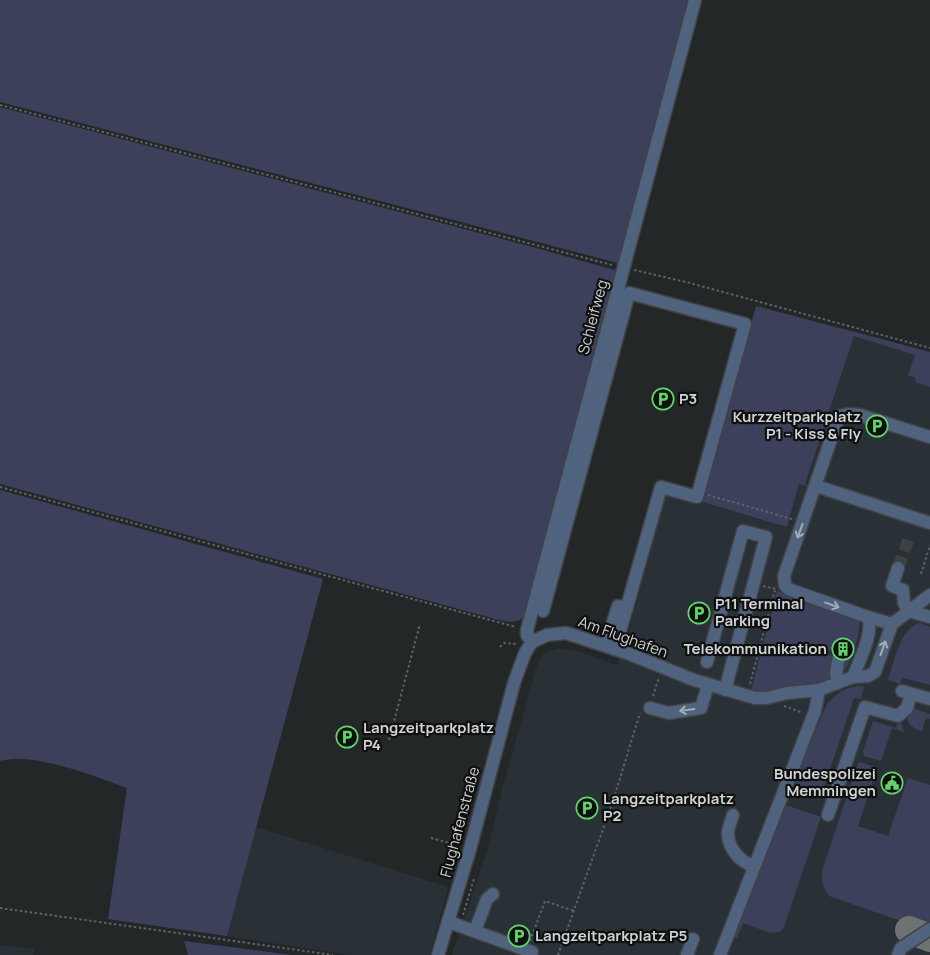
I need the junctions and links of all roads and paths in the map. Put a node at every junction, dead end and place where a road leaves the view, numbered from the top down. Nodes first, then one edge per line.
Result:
1 (695, 0) edge
2 (0, 105) edge
3 (624, 268) junction
4 (930, 348) edge
5 (930, 437) edge
6 (816, 486) junction
7 (0, 487) edge
8 (699, 492) junction
9 (795, 520) dead end
10 (930, 523) edge
11 (930, 545) edge
12 (898, 568) tunnel mouth
13 (920, 574) dead end
14 (776, 589) dead end
15 (930, 595) edge
16 (543, 611) dead end
17 (908, 611) junction
18 (868, 617) junction
19 (930, 617) edge
20 (420, 624) dead end
21 (892, 624) junction
22 (526, 638) junction
23 (500, 647) dead end
24 (611, 647) junction
25 (840, 657) dead end
26 (707, 662) dead end
27 (662, 668) junction
28 (852, 676) junction
29 (838, 682) junction
30 (708, 685) junction
31 (725, 690) junction
32 (819, 690) junction
33 (748, 692) dead end
34 (930, 699) edge
35 (646, 707) junction
36 (389, 740) dead end
37 (733, 815) dead end
38 (828, 815) dead end
39 (431, 838) dead end
40 (460, 846) dead end
41 (754, 866) junction
42 (493, 894) dead end
43 (0, 908) edge
44 (574, 912) junction
45 (449, 922) junction
46 (930, 929) edge
47 (476, 931) junction
48 (693, 939) dead end
49 (529, 952) edge
50 (333, 955) edge
51 (438, 955) edge
52 (558, 955) edge
53 (687, 955) edge
54 (720, 955) edge
55 (898, 955) edge

1 - 3 street, Schleifweg
2 - 3 path
3 - 4 path
3 - 22 street, Schleifweg
5 - 6 street
6 - 10 street
6 -> 18 street
7 - 22 path
8 - 9 path
8 - 16 street
8 - 24 street
11 - 13 path
12 - 17 street
14 - 33 path
15 - 17 street
17 - 19 street
17 - 21 street
18 - 21 street
18 - 28 street
20 - 36 path
28 -> 21 street, Am Flughafen
22 - 23 path
22 - 24 street, Am Flughafen
22 - 45 street, Flughafenstraße
24 - 27 street, Am Flughafen
25 - 29 street
26 - 31 street
27 - 30 street, Am Flughafen
27 - 35 path
28 - 29 street, Am Flughafen
29 - 32 street, Am Flughafen
30 - 31 street, Am Flughafen
30 -> 35 street
31 - 32 street, Am Flughafen
32 - 41 street
34 - 38 street
35 - 44 path
37 - 41 street
39 - 40 path
41 - 54 street
42 - 47 street
43 - 50 path
44 - 49 path
44 - 52 path
45 - 47 street
45 - 51 street, Flughafenstraße
46 - 55 street
47 - 49 street
48 - 53 street

